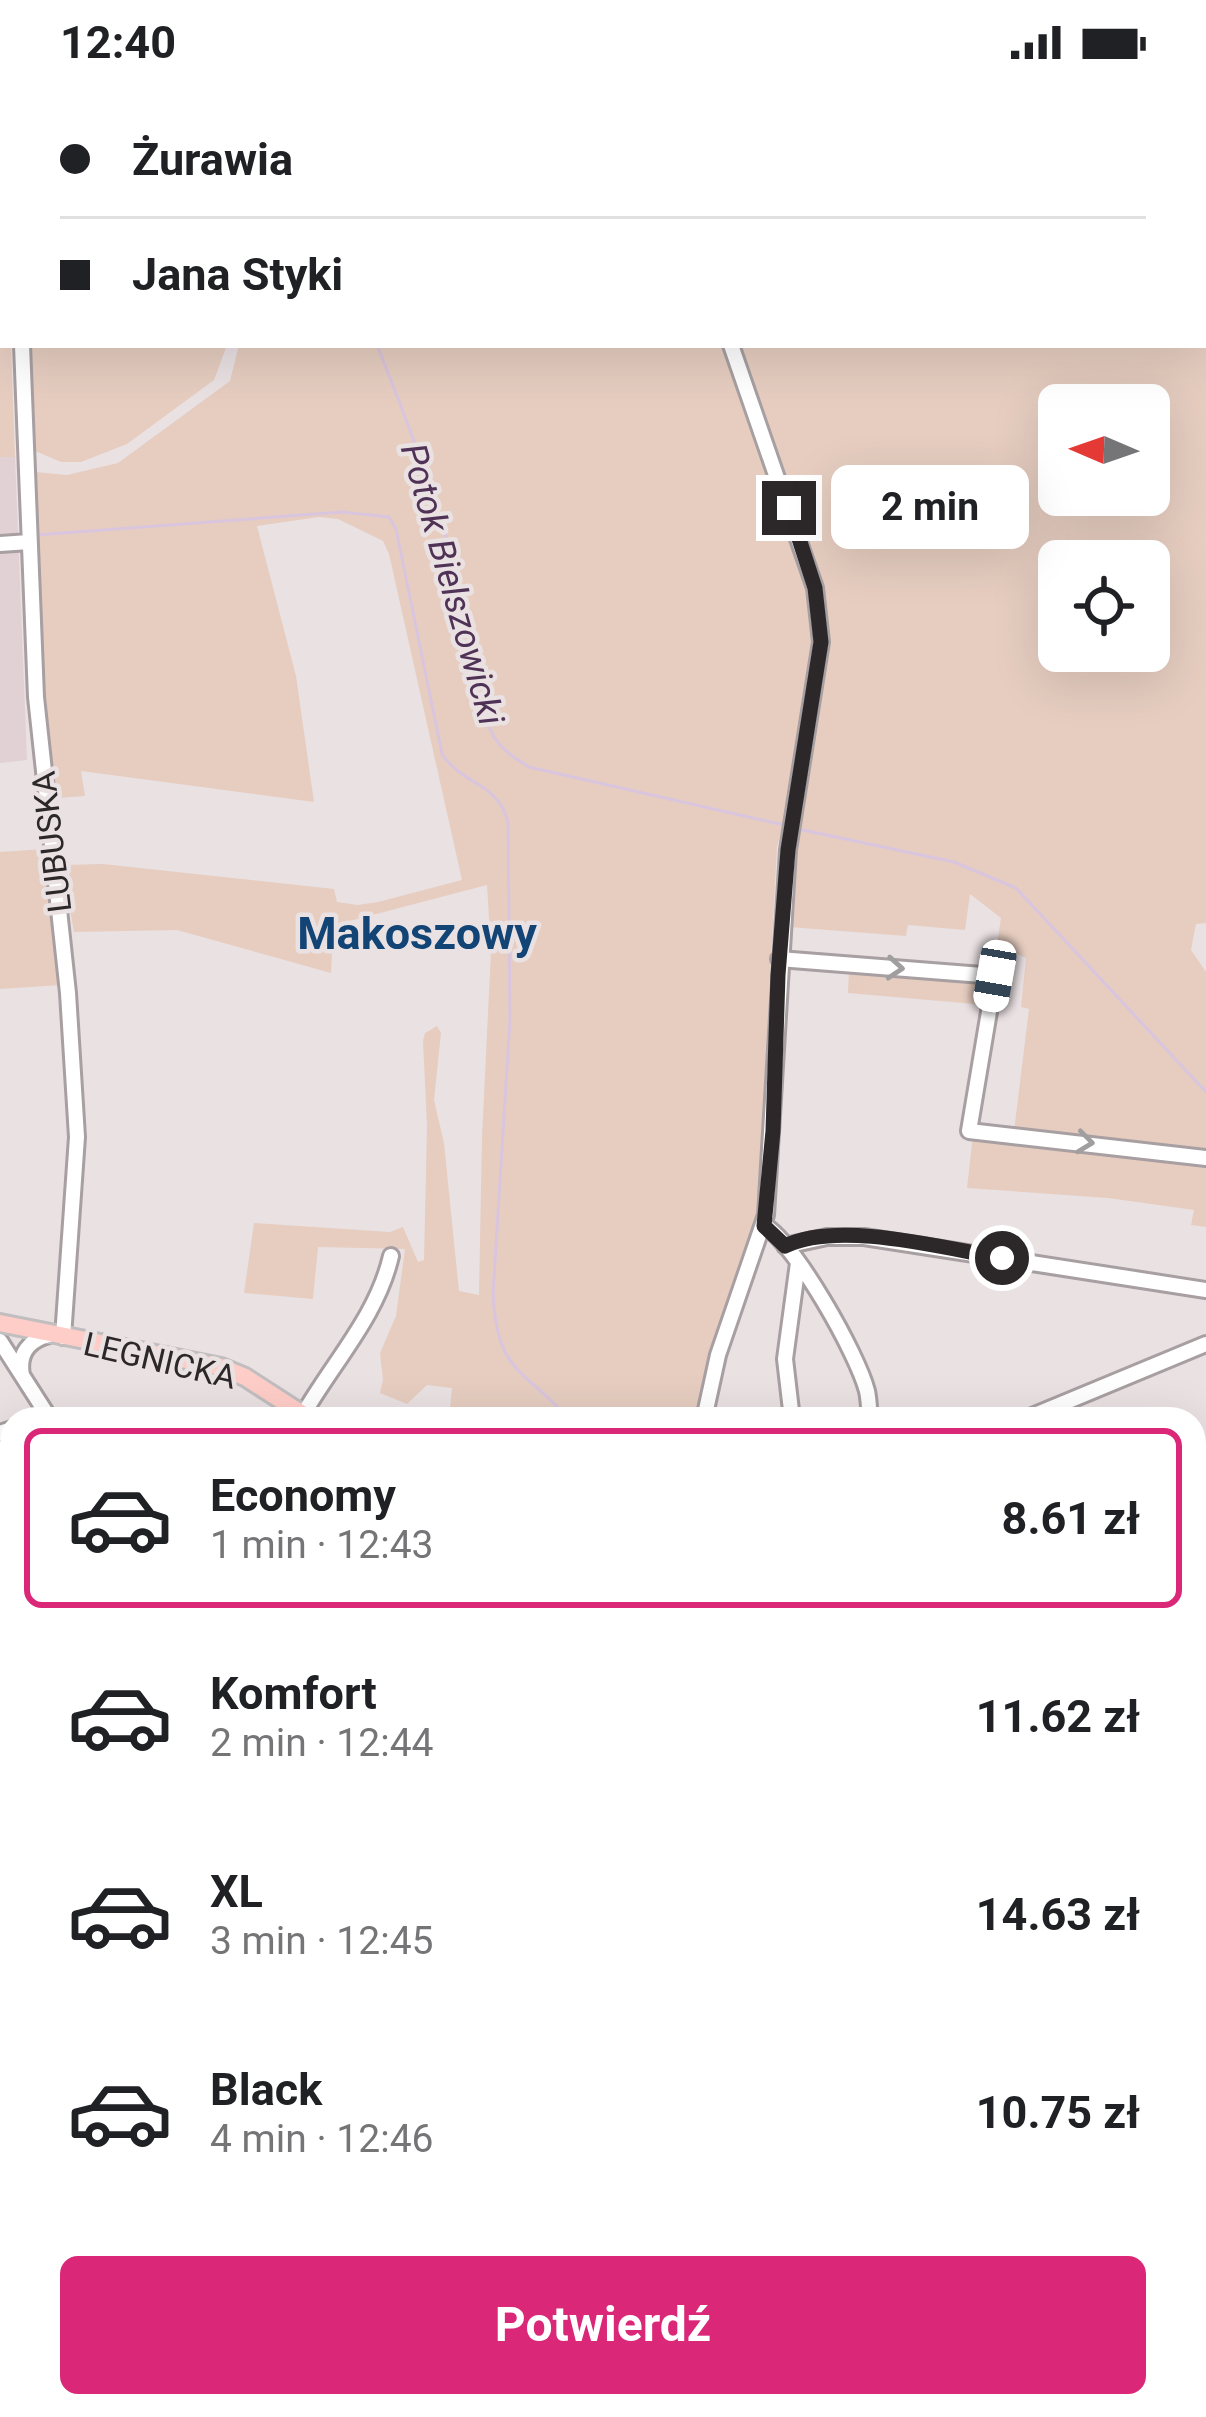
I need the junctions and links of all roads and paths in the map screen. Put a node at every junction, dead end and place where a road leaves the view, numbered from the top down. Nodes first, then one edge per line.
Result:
1 (22, 348) edge
2 (732, 348) edge
3 (29, 542) junction
4 (0, 544) edge
5 (778, 959) junction
6 (1206, 1158) edge
7 (764, 1226) junction
8 (785, 1246) junction
9 (391, 1256) dead end
10 (798, 1263) junction
11 (1206, 1290) edge
12 (0, 1323) edge
13 (56, 1336) junction
14 (0, 1341) edge
15 (1203, 1346) edge
16 (6, 1360) edge
17 (22, 1375) junction
18 (42, 1407) edge
19 (290, 1407) edge
20 (308, 1407) edge
21 (707, 1407) edge
22 (791, 1407) edge
23 (868, 1407) edge
24 (1054, 1407) edge

1 - 3 street, LUBUSKA
2 - 5 street
3 - 4 street
3 - 13 street, LUBUSKA
5 -> 6 street
5 - 7 street
7 - 8 street
7 - 21 street
8 - 10 street
8 - 11 street
9 - 20 street
10 - 22 street
10 - 23 street
12 - 13 main road, LEGNICKA
13 - 17 street
13 - 19 main road, LEGNICKA
14 - 16 street
15 - 24 street
16 - 17 street
17 - 18 street

